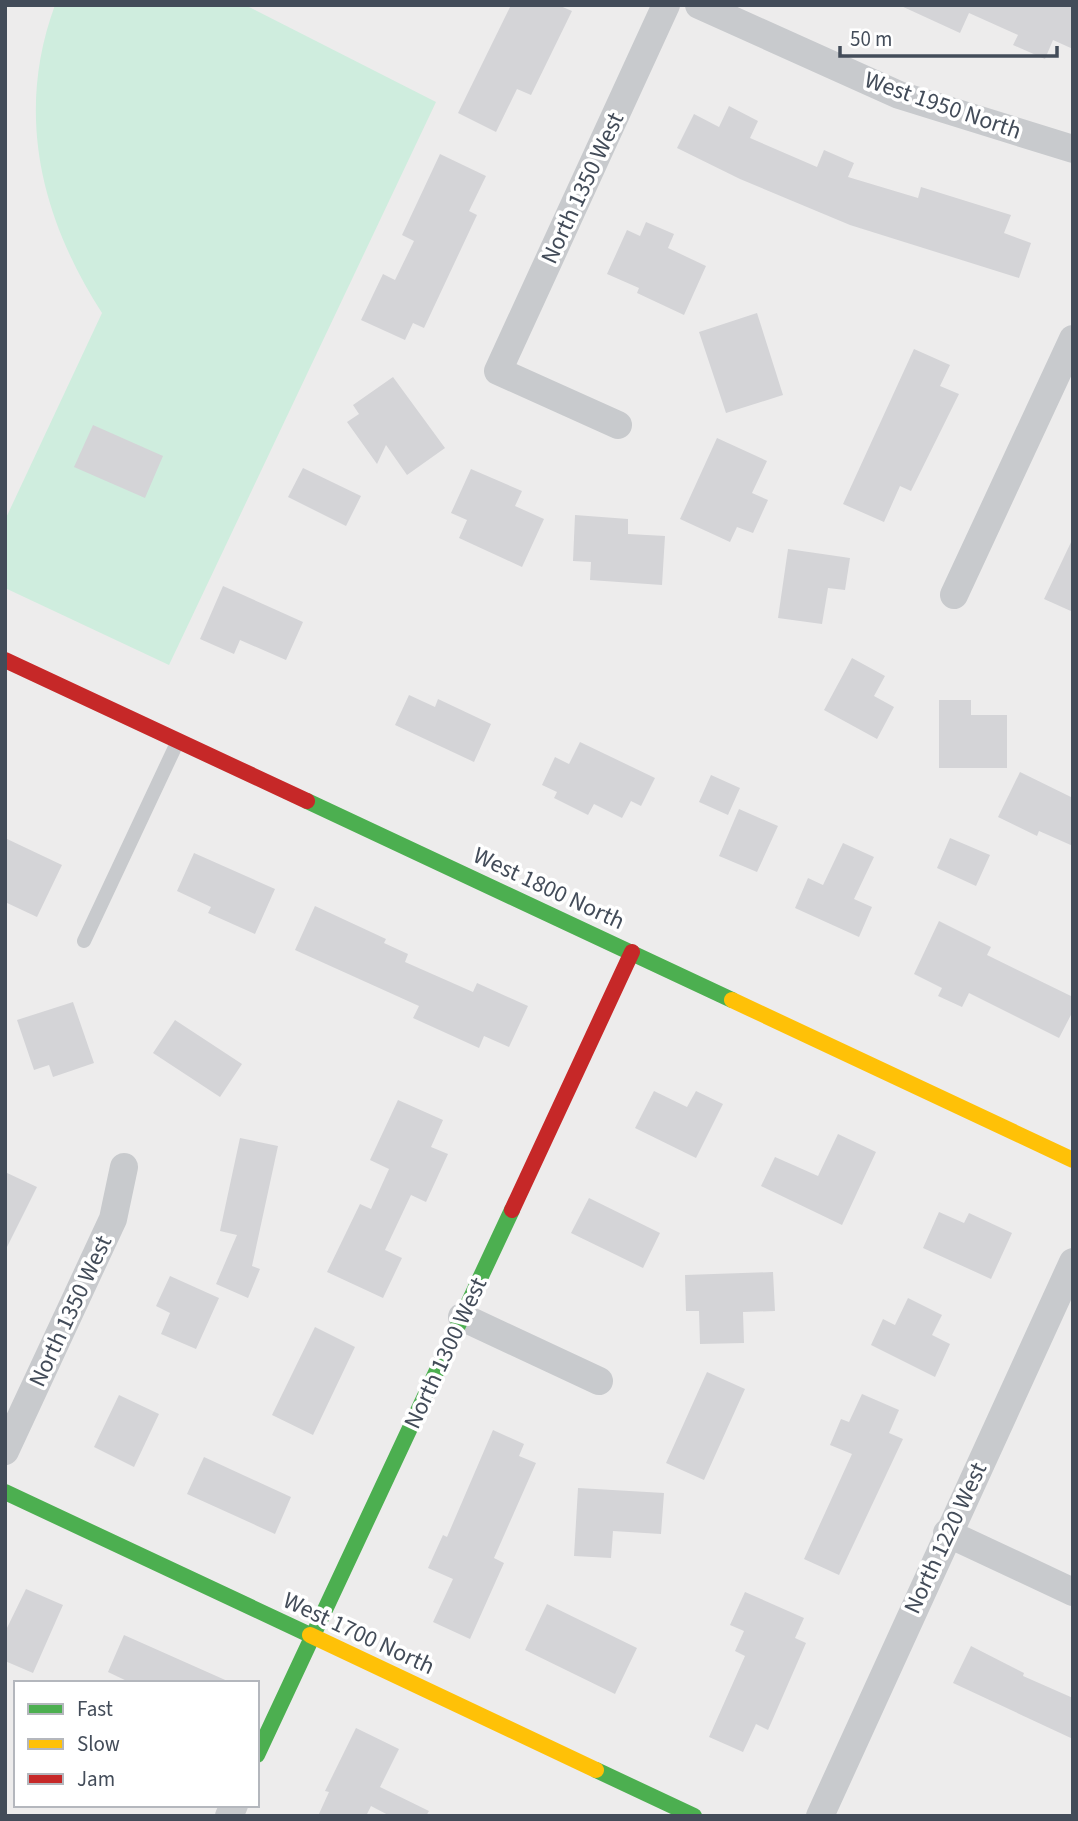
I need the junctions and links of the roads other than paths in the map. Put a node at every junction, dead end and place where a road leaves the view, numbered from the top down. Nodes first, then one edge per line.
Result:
1 (666, 5) edge
2 (699, 5) edge
3 (1073, 149) edge
4 (1073, 339) edge
5 (618, 425) dead end
6 (954, 595) dead end
7 (5, 660) edge
8 (178, 740) junction
9 (84, 941) dead end
10 (632, 952) junction
11 (1073, 1160) edge
12 (124, 1167) dead end
13 (1073, 1262) edge
14 (462, 1317) junction
15 (599, 1381) dead end
16 (5, 1451) edge
17 (5, 1492) edge
18 (947, 1533) junction
19 (1073, 1592) edge
20 (312, 1636) junction
21 (259, 1751) edge
22 (694, 1816) edge
23 (820, 1816) edge

1 - 5 street, North 1350 West
2 - 3 street, West 1950 North
4 - 6 street
7 - 8 street, West 1800 North
8 - 9 lane
8 - 10 street, West 1800 North
10 - 11 street, West 1800 North
10 - 14 street, North 1300 West
12 - 16 street, North 1350 West
13 - 18 street, North 1220 West
14 - 15 street
14 - 20 street, North 1300 West
17 - 20 street, West 1700 North
18 - 19 street
18 - 23 street, North 1220 West
20 - 21 street, North 1300 West
20 - 22 street, West 1700 North

